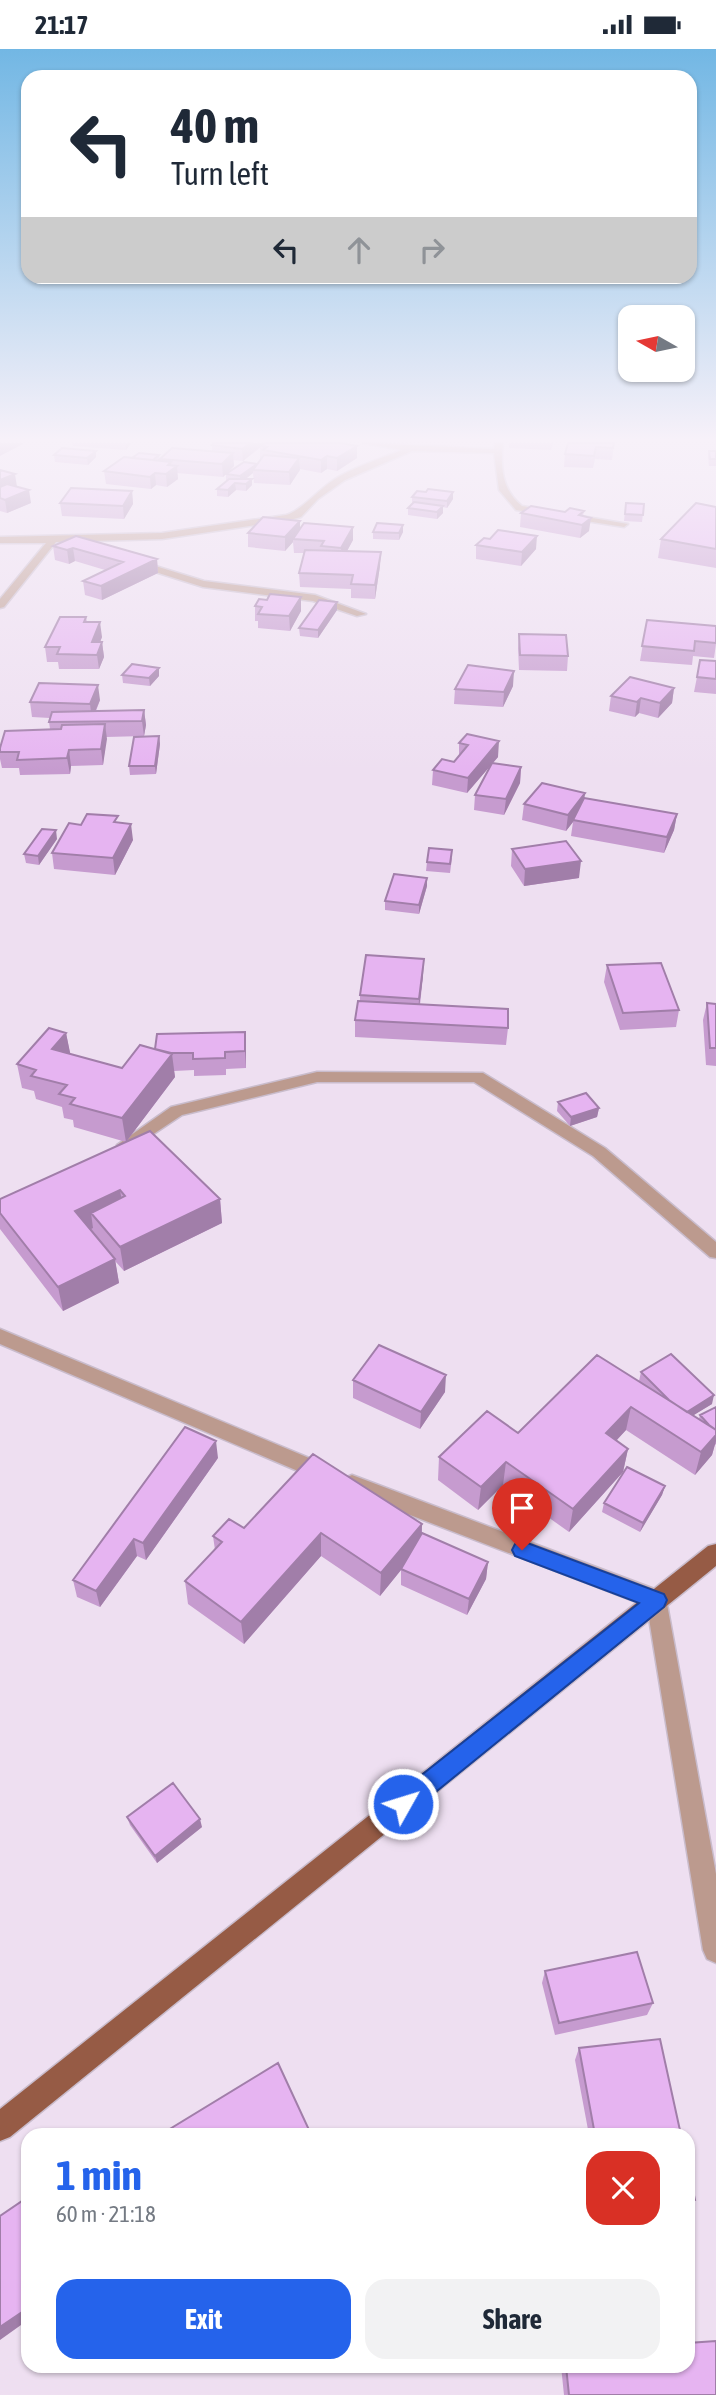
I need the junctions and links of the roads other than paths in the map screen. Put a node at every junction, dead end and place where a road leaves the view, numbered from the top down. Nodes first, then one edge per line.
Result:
1 (43, 552) edge
2 (131, 562) edge
3 (0, 605) edge
4 (361, 614) dead end
5 (111, 1152) edge
6 (716, 1252) edge
7 (0, 1336) edge
8 (716, 1553) edge
9 (657, 1600) junction
10 (716, 1950) edge
11 (0, 2127) edge

1 - 3 street
2 - 4 street
5 - 6 street
7 - 9 street
8 - 9 main road
9 - 10 street
9 - 11 main road

